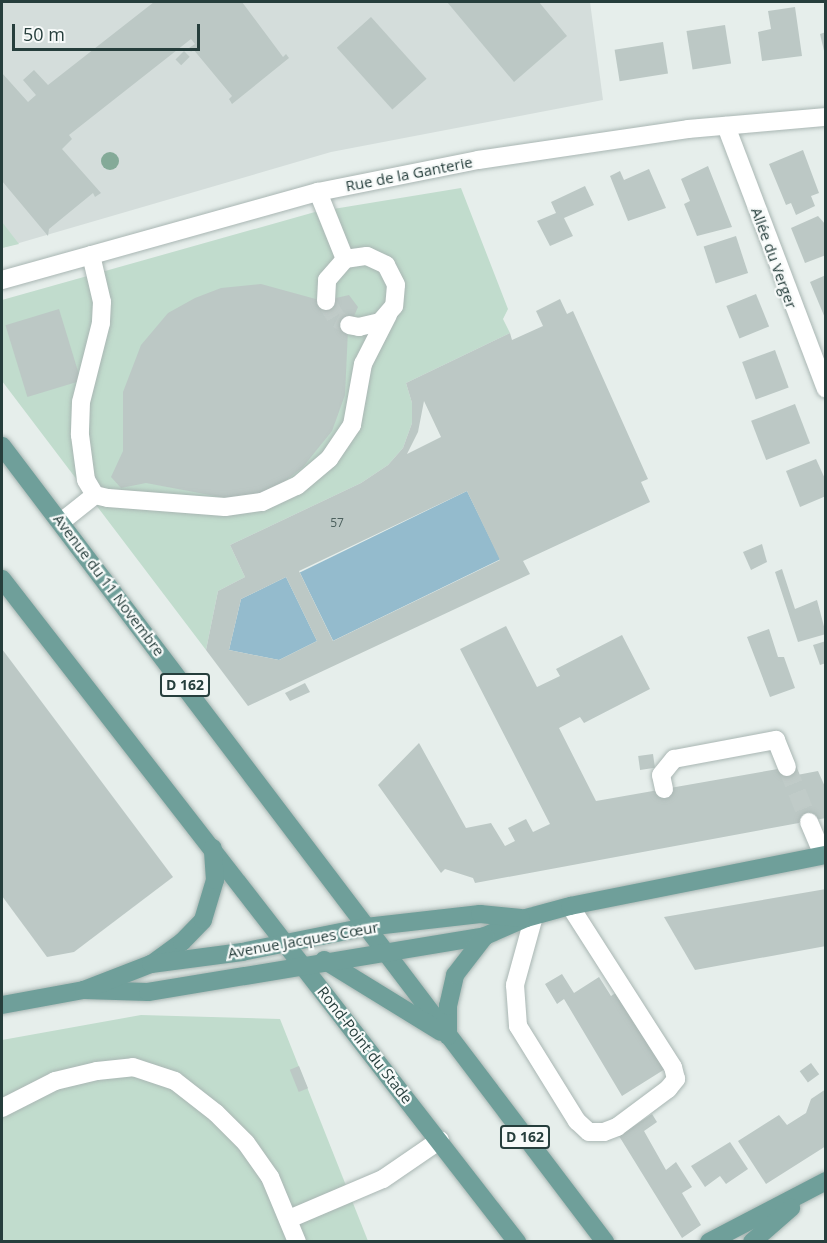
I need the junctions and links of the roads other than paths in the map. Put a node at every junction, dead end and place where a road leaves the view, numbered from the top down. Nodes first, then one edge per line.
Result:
1 (825, 117) edge
2 (726, 126) junction
3 (318, 192) junction
4 (91, 255) junction
5 (345, 259) junction
6 (2, 280) edge
7 (326, 301) dead end
8 (388, 315) junction
9 (349, 325) dead end
10 (825, 390) edge
11 (2, 446) edge
12 (95, 495) junction
13 (61, 522) junction
14 (2, 579) edge
15 (787, 767) tunnel mouth
16 (664, 789) dead end
17 (809, 822) tunnel mouth
18 (213, 848) junction
19 (824, 855) edge
20 (570, 906) junction
21 (530, 917) junction
22 (366, 927) junction
23 (485, 936) junction
24 (284, 941) junction
25 (386, 953) junction
26 (329, 962) junction
27 (151, 964) junction
28 (303, 966) junction
29 (84, 990) junction
30 (2, 1005) edge
31 (448, 1036) junction
32 (2, 1107) edge
33 (440, 1140) junction
34 (818, 1186) edge
35 (289, 1219) junction
36 (297, 1242) edge
37 (517, 1242) edge
38 (605, 1242) edge
39 (709, 1242) edge
40 (752, 1242) edge

1 - 2 street, Rue de la Ganterie
2 - 3 street, Rue de la Ganterie
2 - 10 street, Allée du Verger
3 - 4 street, Rue de la Ganterie
3 - 5 street
4 - 6 street, Rue de la Ganterie
4 - 12 street
5 - 7 street
5 - 8 street
8 - 9 street
8 - 12 street
11 - 13 main road, Avenue du 11 Novembre / D 162
12 - 13 street
13 - 22 main road, Avenue du 11 Novembre / D 162
14 - 18 main road
15 - 16 street
17 - 19 street
18 - 24 main road, Rond-Point du Stade
18 - 27 main road
19 - 20 main road, Avenue Jacques Cœur
20 - 21 main road, Avenue Jacques Cœur
20 - 21 street
21 - 22 main road, Avenue Jacques Cœur
21 - 23 main road, Avenue Jacques Cœur
22 - 24 main road, Avenue Jacques Cœur
22 - 25 main road, D 162
23 - 25 main road, Avenue Jacques Cœur
23 - 31 main road
24 - 26 main road
24 - 27 main road, Avenue Jacques Cœur
24 - 28 main road, Rond-Point du Stade
25 - 26 main road, Avenue Jacques Cœur
25 - 31 main road, D 162
26 - 28 main road, Avenue Jacques Cœur
26 - 31 main road
27 - 29 main road, Avenue Jacques Cœur
28 - 29 main road, Avenue Jacques Cœur
28 - 33 main road, Rond-Point du Stade
29 - 30 main road, Avenue Jacques Cœur
31 - 38 main road, D 162
32 - 35 street
33 - 35 street
33 - 37 main road, Rond-Point du Stade
34 - 39 main road
34 - 40 main road
35 - 36 street

